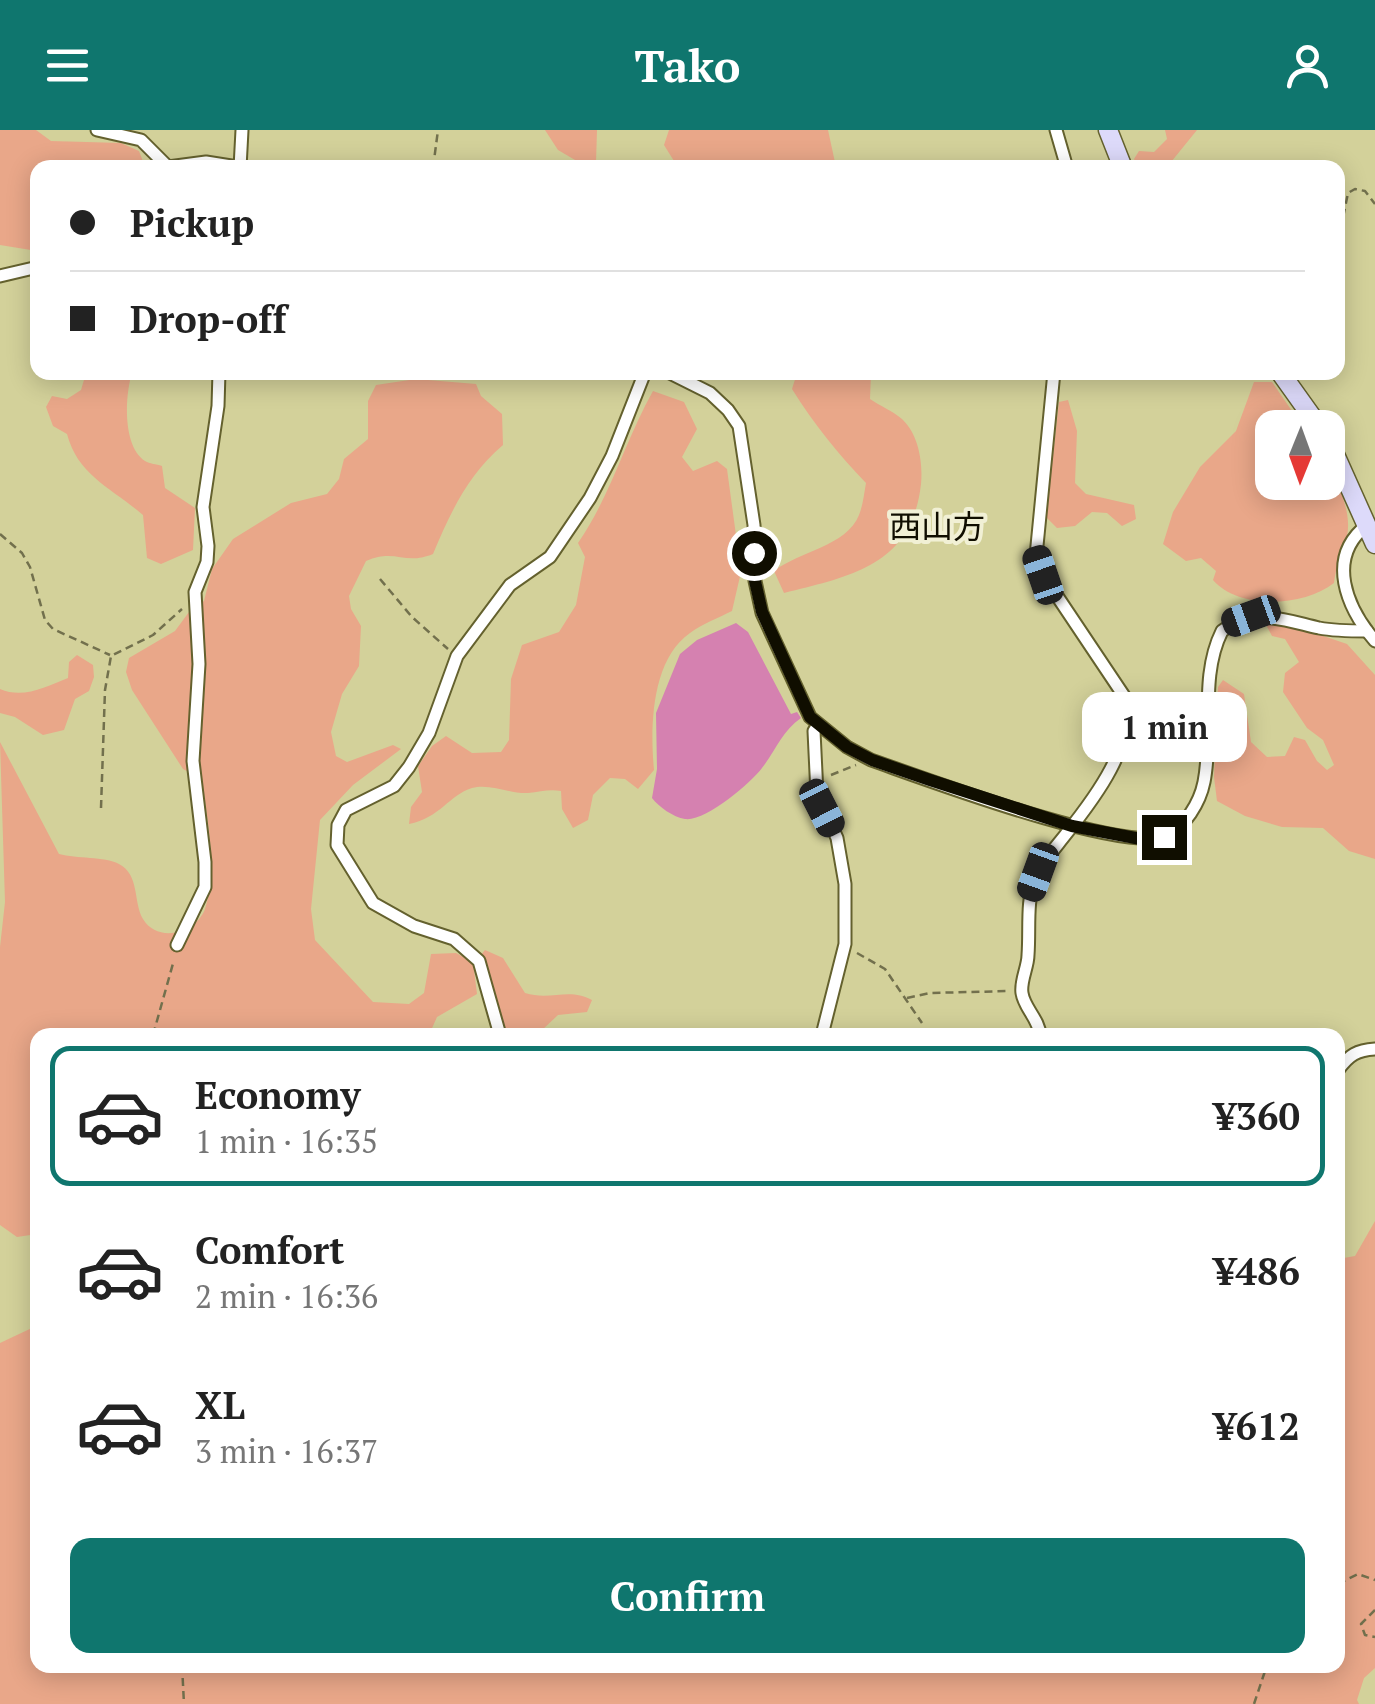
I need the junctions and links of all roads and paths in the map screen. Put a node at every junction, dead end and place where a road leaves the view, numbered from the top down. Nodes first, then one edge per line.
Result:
1 (97, 130) edge
2 (242, 130) edge
3 (438, 130) edge
4 (1056, 130) edge
5 (1108, 130) edge
6 (160, 160) edge
7 (241, 160) edge
8 (434, 160) edge
9 (1064, 160) edge
10 (1120, 160) edge
11 (1375, 204) edge
12 (1345, 208) edge
13 (30, 269) edge
14 (0, 276) edge
15 (219, 380) edge
16 (642, 380) edge
17 (683, 380) edge
18 (1053, 380) edge
19 (1286, 380) edge
20 (1307, 410) edge
21 (1345, 476) edge
22 (1367, 525) junction
23 (0, 534) edge
24 (1375, 544) edge
25 (380, 579) dead end
26 (195, 592) junction
27 (1371, 636) edge
28 (112, 656) junction
29 (457, 656) junction
30 (811, 715) junction
31 (872, 760) junction
32 (816, 780) junction
33 (101, 808) dead end
34 (1072, 826) junction
35 (845, 944) junction
36 (177, 945) joint
37 (1022, 991) junction
38 (907, 998) junction
39 (922, 1024) dead end
40 (155, 1028) edge
41 (498, 1028) edge
42 (824, 1028) edge
43 (1039, 1028) edge
44 (1375, 1049) edge
45 (1345, 1060) edge
46 (1345, 1580) edge
47 (1375, 1580) edge
48 (1375, 1610) edge
49 (1375, 1637) edge
50 (182, 1673) edge
51 (1264, 1673) edge
52 (184, 1704) edge
53 (1254, 1704) edge

1 - 6 street
2 - 7 street
3 - 8 path
4 - 9 street
5 - 10 main road
11 - 12 path
13 - 14 street
15 - 26 street
16 - 29 street
17 - 30 street
18 - 34 street
19 - 20 main road
21 - 22 main road
22 - 24 main road
22 - 27 street
23 - 28 path
25 - 29 path
26 - 28 path
26 - 36 street
27 - 34 street
28 - 33 path
29 - 41 street
30 - 31 street
30 - 32 street
31 - 32 path
31 - 34 street
32 - 35 street
34 - 37 street
35 - 38 path
35 - 42 street
36 - 40 path
37 - 38 path
37 - 43 street
38 - 39 path
44 - 45 street
46 - 47 path
48 - 49 path
50 - 52 path
51 - 53 path

